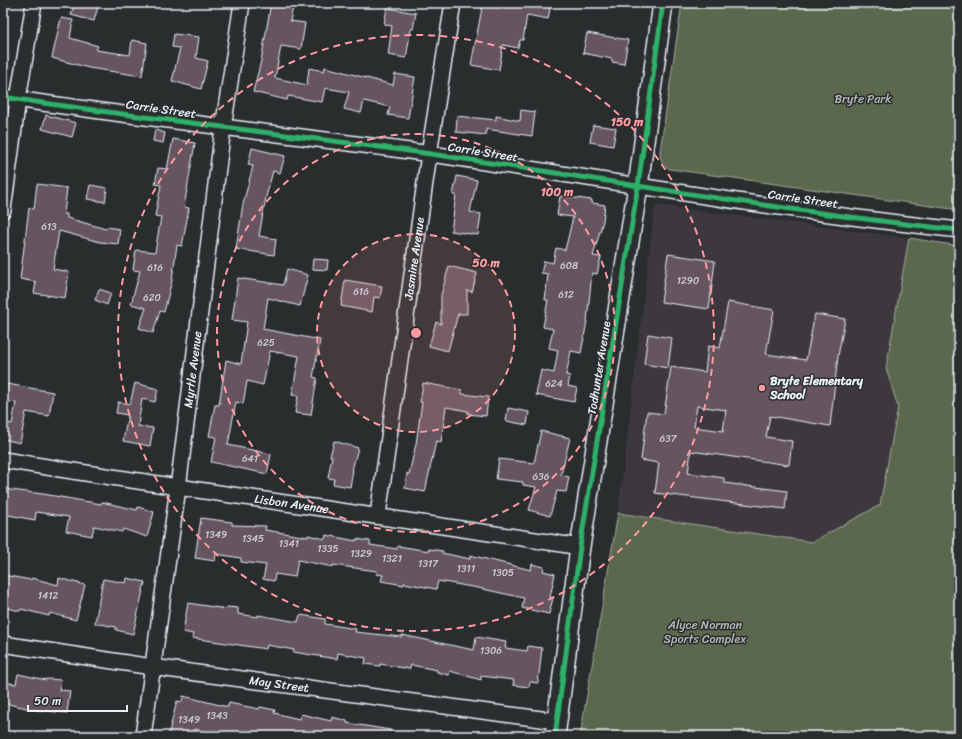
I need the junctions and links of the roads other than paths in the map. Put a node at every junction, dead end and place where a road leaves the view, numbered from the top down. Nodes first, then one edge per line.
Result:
1 (34, 3) edge
2 (242, 3) edge
3 (453, 3) edge
4 (663, 3) edge
5 (3, 97) edge
6 (18, 99) junction
7 (223, 128) junction
8 (429, 154) junction
9 (638, 186) junction
10 (3, 210) edge
11 (959, 230) edge
12 (3, 460) edge
13 (178, 488) junction
14 (378, 515) junction
15 (580, 547) junction
16 (3, 644) edge
17 (152, 667) junction
18 (556, 728) edge
19 (143, 736) edge

1 - 6 street
2 - 7 street, Myrtle Avenue
3 - 8 street, Jasmine Avenue
4 - 9 street, Todhunter Avenue
5 - 6 street, Carrie Street
6 - 7 street, Carrie Street
6 - 10 street
7 - 8 street, Carrie Street
7 - 13 street, Myrtle Avenue
8 - 9 street, Carrie Street
8 - 14 street, Jasmine Avenue
9 - 11 street, Carrie Street
9 - 15 street, Todhunter Avenue
12 - 13 street, Lisbon Avenue
13 - 14 street, Lisbon Avenue
13 - 17 street, Myrtle Avenue
14 - 15 street, Lisbon Avenue
15 - 18 street, Todhunter Avenue
16 - 17 street, May Street
17 - 18 street, May Street
17 - 19 street, Myrtle Avenue

